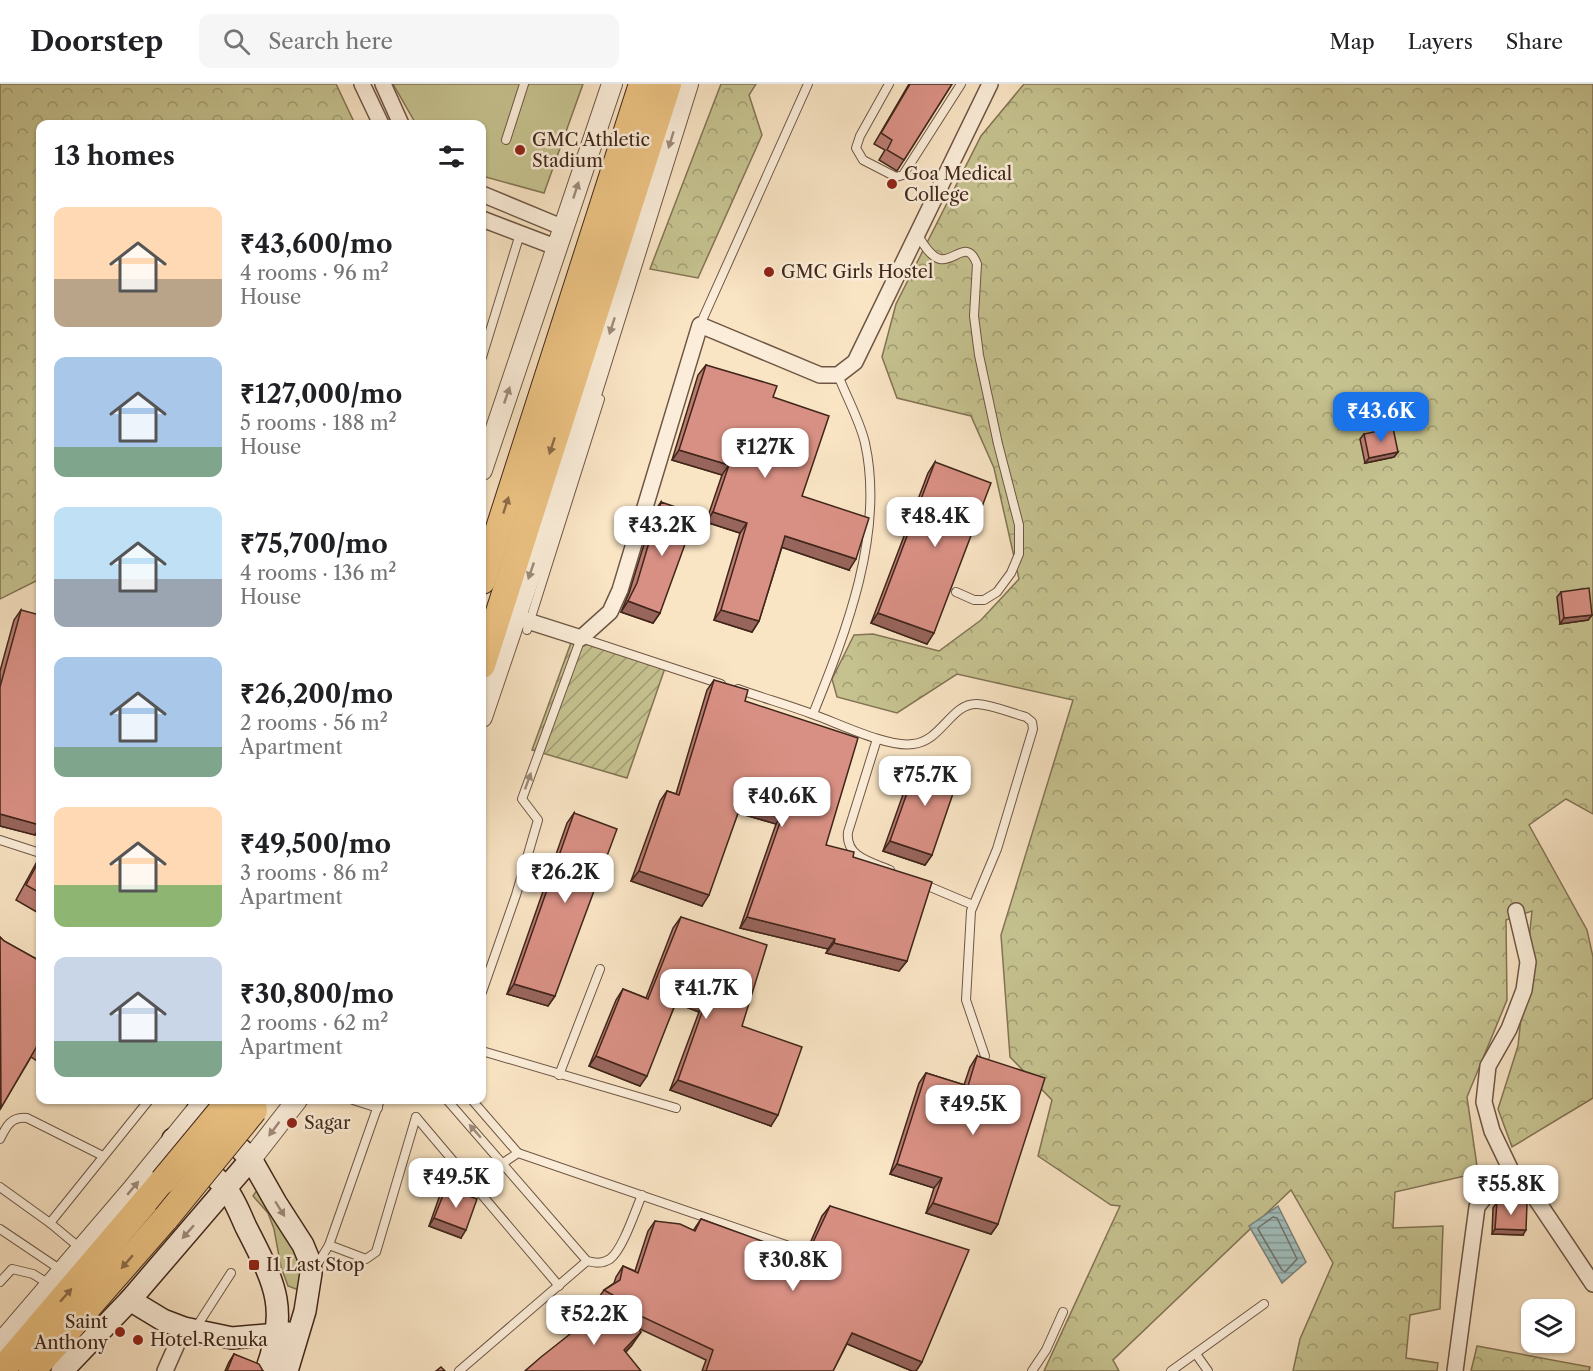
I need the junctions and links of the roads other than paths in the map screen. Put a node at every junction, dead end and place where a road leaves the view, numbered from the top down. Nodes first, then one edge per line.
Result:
1 (362, 84) edge
2 (383, 84) edge
3 (524, 84) edge
4 (612, 84) edge
5 (642, 84) edge
6 (668, 84) edge
7 (688, 84) edge
8 (808, 84) edge
9 (889, 84) edge
10 (961, 84) edge
11 (990, 84) edge
12 (379, 120) edge
13 (399, 120) edge
14 (506, 140) dead end
15 (486, 196) edge
16 (486, 221) edge
17 (564, 228) junction
18 (520, 234) junction
19 (917, 234) junction
20 (558, 248) junction
21 (700, 325) junction
22 (486, 344) edge
23 (838, 375) junction
24 (486, 458) edge
25 (486, 569) edge
26 (956, 591) edge
27 (524, 623) junction
28 (581, 638) junction
29 (486, 653) edge
30 (486, 708) edge
31 (813, 714) junction
32 (877, 739) junction
33 (0, 840) edge
34 (36, 852) edge
35 (897, 873) edge
36 (919, 882) edge
37 (973, 905) junction
38 (1516, 911) dead end
39 (600, 969) dead end
40 (486, 981) edge
41 (486, 1052) edge
42 (985, 1056) edge
43 (559, 1075) junction
44 (146, 1104) edge
45 (202, 1104) edge
46 (227, 1104) edge
47 (294, 1104) edge
48 (366, 1104) edge
49 (379, 1104) edge
50 (451, 1104) edge
51 (475, 1104) edge
52 (258, 1105) edge
53 (378, 1108) junction
54 (676, 1108) dead end
55 (0, 1139) edge
56 (173, 1140) junction
57 (518, 1153) junction
58 (103, 1156) junction
59 (251, 1159) junction
60 (503, 1163) junction
61 (1517, 1183) junction
62 (0, 1187) edge
63 (226, 1188) junction
64 (642, 1195) junction
65 (50, 1222) junction
66 (0, 1229) edge
67 (329, 1245) junction
68 (789, 1246) dead end
69 (81, 1248) junction
70 (587, 1261) junction
71 (231, 1273) dead end
72 (311, 1273) junction
73 (56, 1278) junction
74 (0, 1282) edge
75 (1593, 1284) edge
76 (559, 1286) junction
77 (130, 1300) junction
78 (1264, 1304) dead end
79 (1063, 1312) dead end
80 (189, 1329) junction
81 (288, 1333) junction
82 (0, 1344) edge
83 (1196, 1354) junction
84 (1, 1371) edge
85 (32, 1371) edge
86 (62, 1371) edge
87 (165, 1371) edge
88 (266, 1371) edge
89 (286, 1371) edge
90 (459, 1371) edge
91 (1032, 1371) edge
92 (1171, 1371) edge
93 (1208, 1371) edge
94 (1455, 1371) edge

1 - 12 street
2 - 13 street
3 - 14 lane
17 -> 4 street
25 -> 5 highway
6 -> 29 highway
7 -> 27 street
8 - 21 lane
9 - 10 lane
11 - 19 street
15 - 17 street
16 - 18 street
17 - 20 street
18 - 20 street
18 - 22 lane
19 - 23 street
19 - 26 lane
24 -> 20 street
21 - 23 street
21 - 28 street
23 - 31 lane
27 - 28 street
27 - 30 street
28 - 31 lane
40 -> 28 lane
31 - 32 lane
32 - 35 lane
32 - 37 lane
33 - 34 lane
36 - 37 lane
37 - 42 lane
38 - 61 street
39 - 43 lane
41 - 43 lane
43 - 54 lane
44 - 58 lane
45 - 56 street
45 - 59 main road
84 -> 46 highway, bridge
47 -> 59 street
48 - 53 lane
49 - 53 lane
60 -> 50 lane
51 - 57 lane
52 -> 85 highway, bridge
53 - 67 lane
55 - 58 lane
56 - 63 main road
69 -> 56 street
57 - 60 lane
57 - 64 lane
58 - 65 lane
59 - 63 main road
59 -> 72 main road
60 - 70 lane
61 - 75 street
61 - 94 street
62 - 65 lane
63 -> 77 main road
63 - 81 main road
64 - 68 lane
64 - 70 lane
65 - 69 lane
66 - 73 lane
67 - 72 lane
67 - 76 lane
69 - 73 street
70 - 76 lane
71 - 80 lane
72 - 81 main road
73 - 74 lane
73 - 82 street
76 - 90 lane
77 - 80 main road
77 - 86 main road
78 - 83 lane
79 - 91 lane
80 - 81 main road
80 - 87 street
81 - 88 main road
81 - 89 main road
83 - 92 lane
83 - 93 lane

